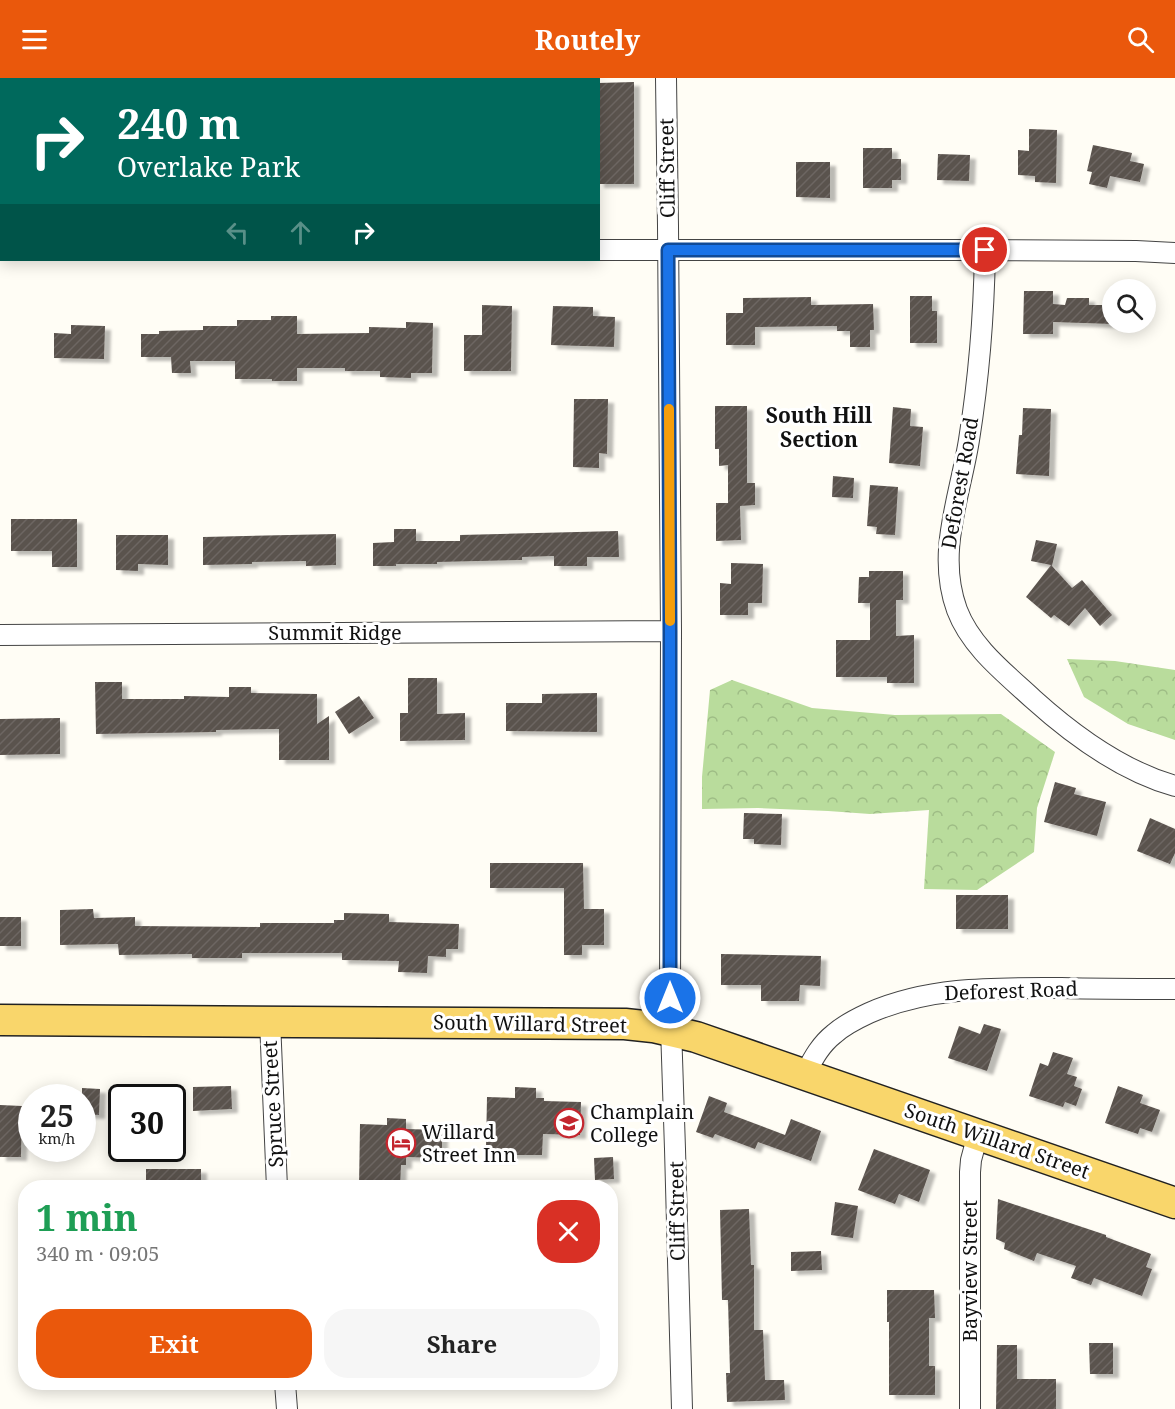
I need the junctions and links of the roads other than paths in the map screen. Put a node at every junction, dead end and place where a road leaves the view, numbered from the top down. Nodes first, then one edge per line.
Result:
1 (666, 78) edge
2 (600, 250) edge
3 (668, 250) junction
4 (985, 250) junction
5 (1175, 253) edge
6 (670, 631) junction
7 (0, 635) edge
8 (1175, 786) edge
9 (1175, 989) edge
10 (0, 1020) edge
11 (270, 1021) junction
12 (671, 1030) junction
13 (805, 1074) junction
14 (978, 1134) junction
15 (277, 1180) edge
16 (1175, 1203) edge
17 (286, 1390) edge
18 (287, 1409) edge
19 (682, 1409) edge
20 (970, 1409) edge

1 - 3 street, Cliff Street
2 - 3 street
3 - 4 street
3 - 6 street, Cliff Street
4 - 5 street
4 - 8 street, Deforest Road
6 - 7 street, Summit Ridge
6 - 12 street, Cliff Street
9 - 13 street, Deforest Road
10 - 11 main road, South Willard Street
11 - 12 main road, South Willard Street
11 - 15 street, Spruce Street
12 - 13 main road, South Willard Street
12 - 19 street, Cliff Street
13 - 14 main road, South Willard Street
14 - 16 main road, South Willard Street
14 - 20 street, Bayview Street
17 - 18 street

